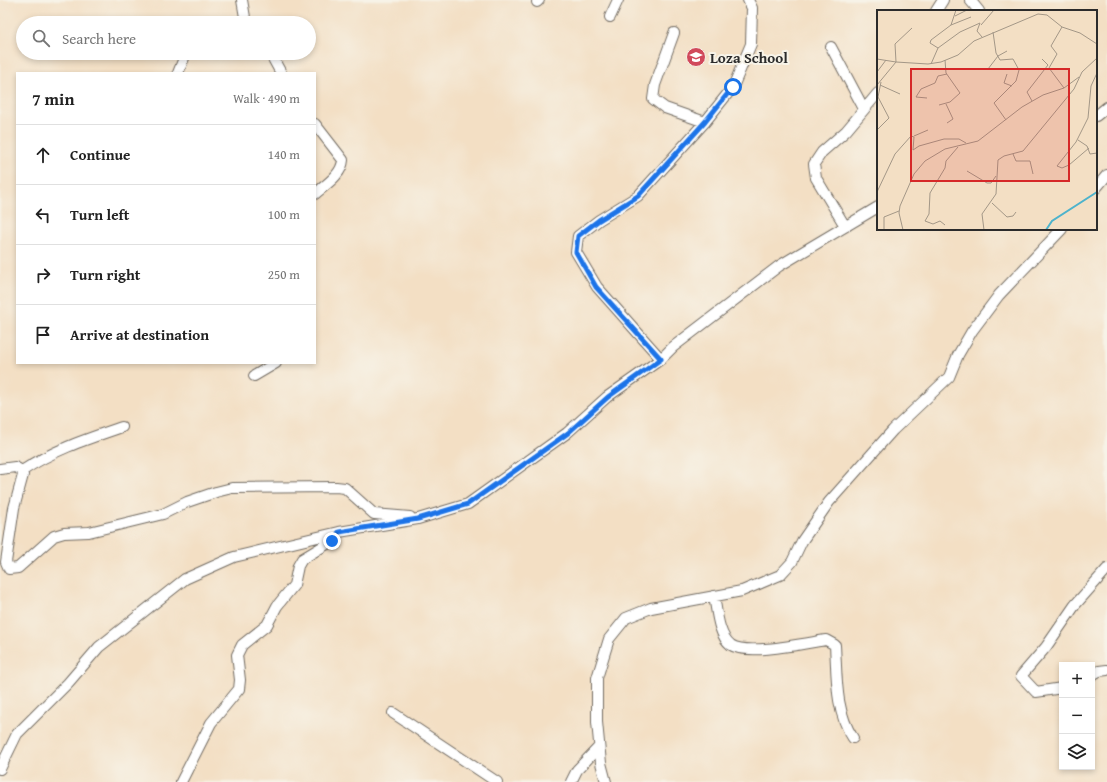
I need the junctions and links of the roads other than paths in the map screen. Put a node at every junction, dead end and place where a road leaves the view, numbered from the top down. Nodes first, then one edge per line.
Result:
1 (242, 0) edge
2 (618, 0) edge
3 (943, 0) edge
4 (970, 0) edge
5 (751, 3) edge
6 (937, 10) edge
7 (978, 10) edge
8 (245, 16) edge
9 (610, 17) dead end
10 (674, 33) dead end
11 (830, 47) dead end
12 (183, 60) edge
13 (274, 60) edge
14 (178, 72) edge
15 (280, 72) edge
16 (877, 94) edge
17 (1107, 107) edge
18 (864, 109) junction
19 (1097, 115) edge
20 (705, 122) junction
21 (316, 125) edge
22 (1107, 175) edge
23 (1097, 187) edge
24 (316, 193) edge
25 (877, 208) edge
26 (845, 226) junction
27 (1061, 230) edge
28 (661, 359) junction
29 (274, 364) edge
30 (254, 376) dead end
31 (122, 426) dead end
32 (0, 468) edge
33 (22, 471) junction
34 (418, 519) junction
35 (339, 532) junction
36 (1107, 569) edge
37 (714, 596) junction
38 (1107, 670) edge
39 (1095, 673) edge
40 (1059, 689) edge
41 (393, 713) dead end
42 (853, 738) dead end
43 (600, 748) junction
44 (0, 769) edge
45 (181, 782) edge
46 (497, 782) edge
47 (571, 782) edge
48 (606, 782) edge

1 - 8 street
2 - 9 street
3 - 6 street
4 - 7 street
5 - 20 street
10 - 20 street
11 - 18 street
12 - 14 street
13 - 15 street
16 - 18 street
17 - 19 street
18 - 26 street
20 - 28 street
21 - 24 street
22 - 23 street
25 - 26 street
26 - 28 street
27 - 37 street
28 - 34 street
29 - 30 street
31 - 33 street
32 - 33 street
33 - 34 street
34 - 35 street
35 - 44 street
35 - 45 street
36 - 40 street
37 - 42 street
37 - 43 street
38 - 39 street
41 - 46 street
43 - 47 street
43 - 48 street

